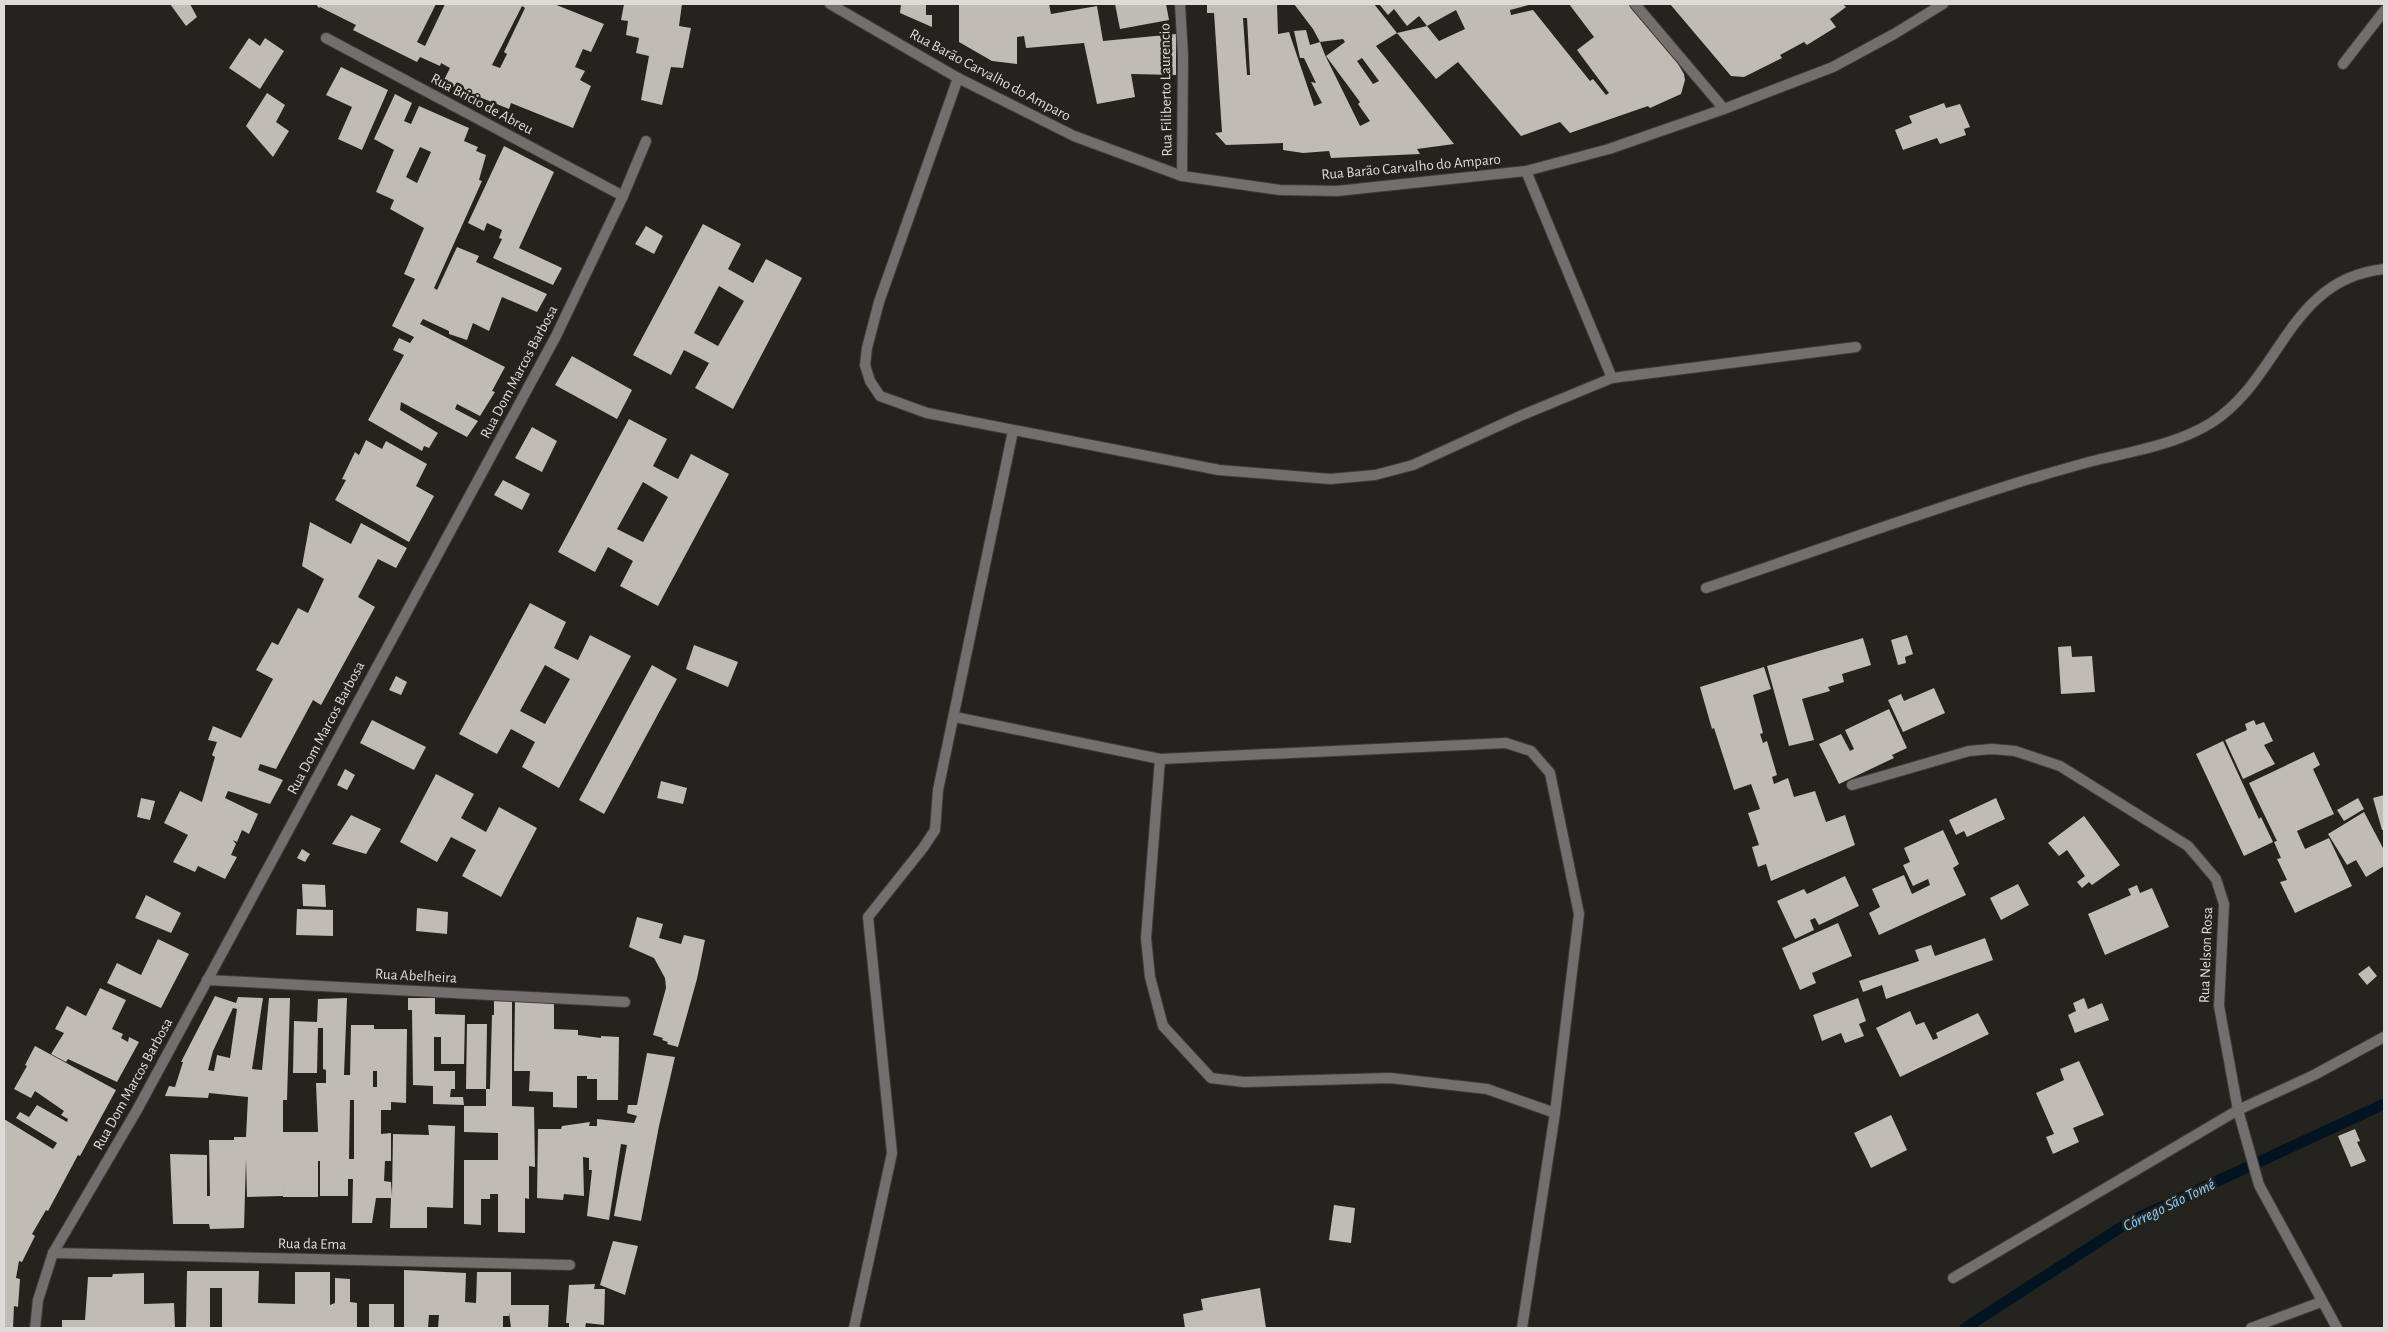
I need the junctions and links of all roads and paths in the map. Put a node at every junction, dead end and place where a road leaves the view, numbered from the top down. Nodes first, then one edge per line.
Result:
1 (830, 4) edge
2 (1180, 4) edge
3 (1635, 4) edge
4 (1943, 4) edge
5 (2384, 11) edge
6 (326, 38) dead end
7 (2343, 64) dead end
8 (958, 78) junction
9 (1724, 109) junction
10 (646, 141) dead end
11 (1526, 171) junction
12 (1182, 176) junction
13 (623, 196) junction
14 (2384, 268) edge
15 (1856, 347) dead end
16 (1612, 378) junction
17 (1013, 431) junction
18 (1706, 588) dead end
19 (955, 717) junction
20 (1160, 758) junction
21 (1852, 785) dead end
22 (206, 980) junction
23 (625, 1002) dead end
24 (2384, 1037) edge
25 (2238, 1110) junction
26 (1555, 1113) junction
27 (53, 1253) junction
28 (570, 1265) dead end
29 (1953, 1278) dead end
30 (2321, 1302) junction
31 (35, 1328) edge
32 (854, 1328) edge
33 (1522, 1328) edge
34 (2251, 1328) edge
35 (2337, 1328) edge

1 - 8 street, Rua Barão Carvalho do Amparo
2 - 12 street, Rua Filiberto Laurencio
3 - 9 street
4 - 9 street, Rua Barão Carvalho do Amparo
5 - 7 street
6 - 13 street, Rua Bricio de Abreu
8 - 12 street, Rua Barão Carvalho do Amparo
8 - 17 street
9 - 11 street, Rua Barão Carvalho do Amparo
10 - 13 street, Rua Dom Marcos Barbosa
11 - 12 street, Rua Barão Carvalho do Amparo
11 - 16 street
13 - 22 street, Rua Dom Marcos Barbosa
14 - 18 street
15 - 16 street
16 - 17 street
17 - 19 street
19 - 20 street
19 - 32 street
20 - 26 street
20 - 26 street
21 - 25 street, Rua Nelson Rosa
22 - 23 street, Rua Abelheira
22 - 27 street, Rua Dom Marcos Barbosa
24 - 25 street
25 - 29 street
25 - 30 street, Rua Nelson Rosa
26 - 33 street
27 - 28 street, Rua da Ema
27 - 31 street, Rua Dom Marcos Barbosa
30 - 34 street
30 - 35 street, Rua Nelson Rosa

